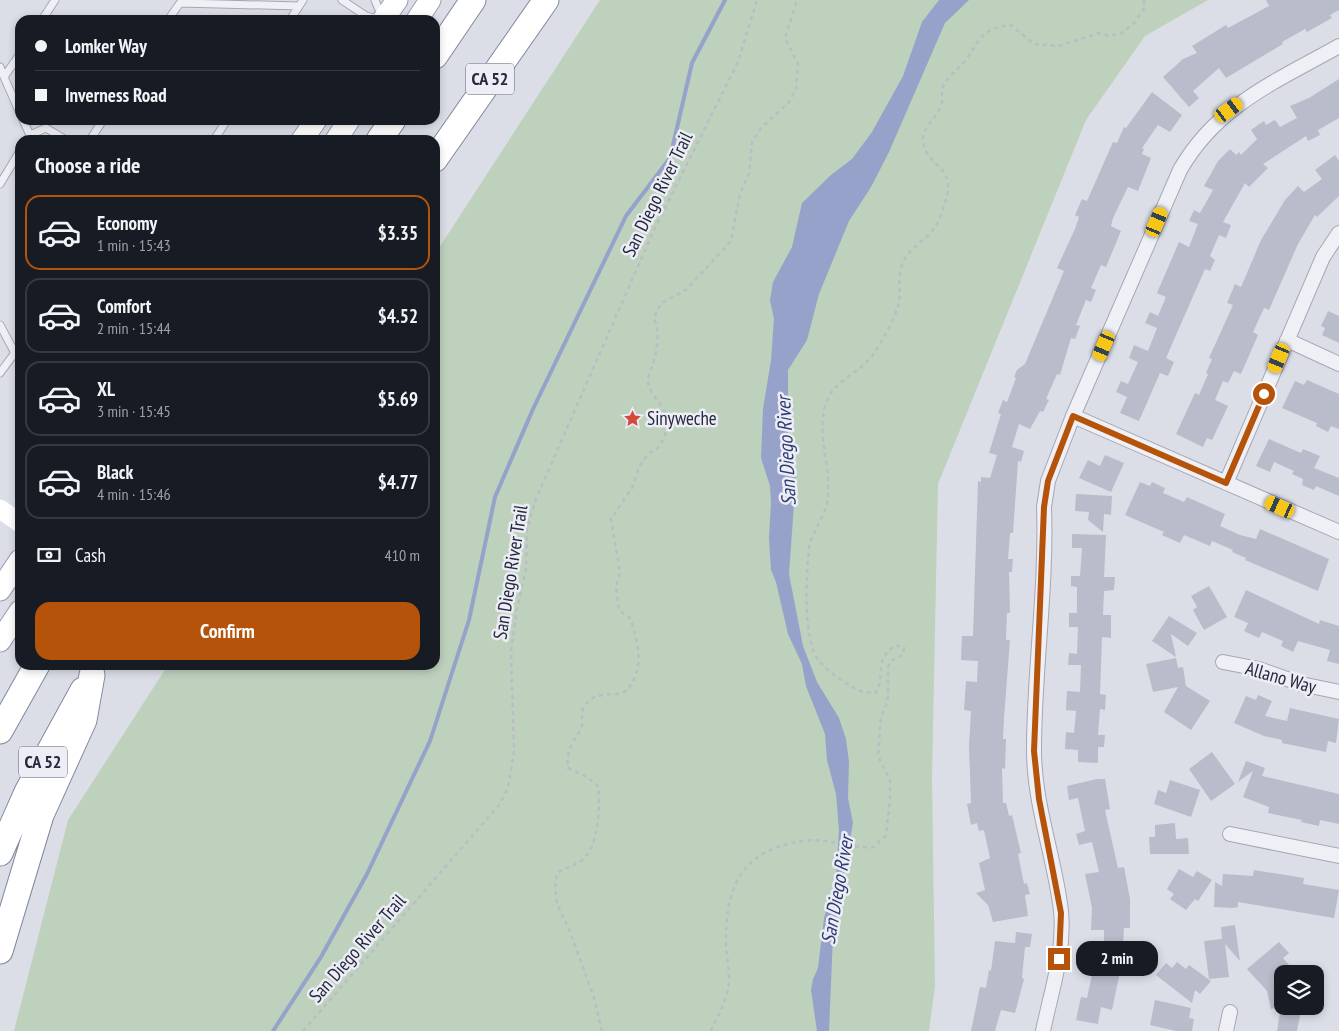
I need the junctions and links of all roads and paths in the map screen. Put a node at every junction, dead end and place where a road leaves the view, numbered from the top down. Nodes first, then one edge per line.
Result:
1 (55, 0) edge
2 (342, 0) edge
3 (375, 0) edge
4 (397, 0) edge
5 (430, 0) edge
6 (473, 0) edge
7 (546, 0) edge
8 (757, 0) edge
9 (797, 0) edge
10 (1144, 0) edge
11 (179, 1) edge
12 (301, 3) edge
13 (45, 15) edge
14 (171, 15) edge
15 (293, 15) edge
16 (364, 15) edge
17 (380, 15) edge
18 (386, 15) edge
19 (420, 15) edge
20 (1339, 46) edge
21 (440, 49) edge
22 (15, 61) edge
23 (0, 66) edge
24 (4, 77) junction
25 (15, 102) edge
26 (32, 135) edge
27 (58, 135) edge
28 (440, 152) edge
29 (15, 159) edge
30 (0, 184) edge
31 (1339, 233) edge
32 (0, 325) edge
33 (1287, 340) junction
34 (15, 350) edge
35 (15, 358) edge
36 (1339, 364) edge
37 (0, 374) edge
38 (1073, 416) junction
39 (1226, 483) junction
40 (0, 509) edge
41 (15, 520) edge
42 (1339, 532) edge
43 (15, 568) edge
44 (0, 590) edge
45 (15, 618) edge
46 (0, 641) edge
47 (1223, 662) dead end
48 (34, 670) edge
49 (95, 670) edge
50 (1339, 692) edge
51 (2, 727) edge
52 (1230, 834) dead end
53 (0, 853) edge
54 (1339, 856) edge
55 (0, 950) edge
56 (1230, 1012) dead end
57 (303, 1031) edge
58 (602, 1031) edge
59 (711, 1031) edge
60 (1043, 1031) edge
61 (1226, 1031) edge

1 - 13 lane
2 - 16 lane
3 - 17 lane
4 - 18 main road
5 - 19 main road
6 - 21 highway
7 - 28 highway, CA 52
8 - 57 path, San Diego River Trail
9 - 58 path
10 - 59 path
11 - 12 lane
11 - 14 lane
12 - 15 lane
20 - 38 street
22 - 24 lane
23 - 24 lane
24 - 25 lane
26 - 27 lane
29 - 30 lane
31 - 33 street
32 - 34 lane
33 - 36 street
33 - 39 street
35 - 37 lane
38 - 39 street
38 - 60 street
39 - 42 street
40 - 41 street
43 - 44 main road
45 - 46 main road
47 - 50 street, Allano Way
48 - 51 highway
49 - 53 highway, CA 52
49 - 55 highway
52 - 54 street
56 - 61 street

